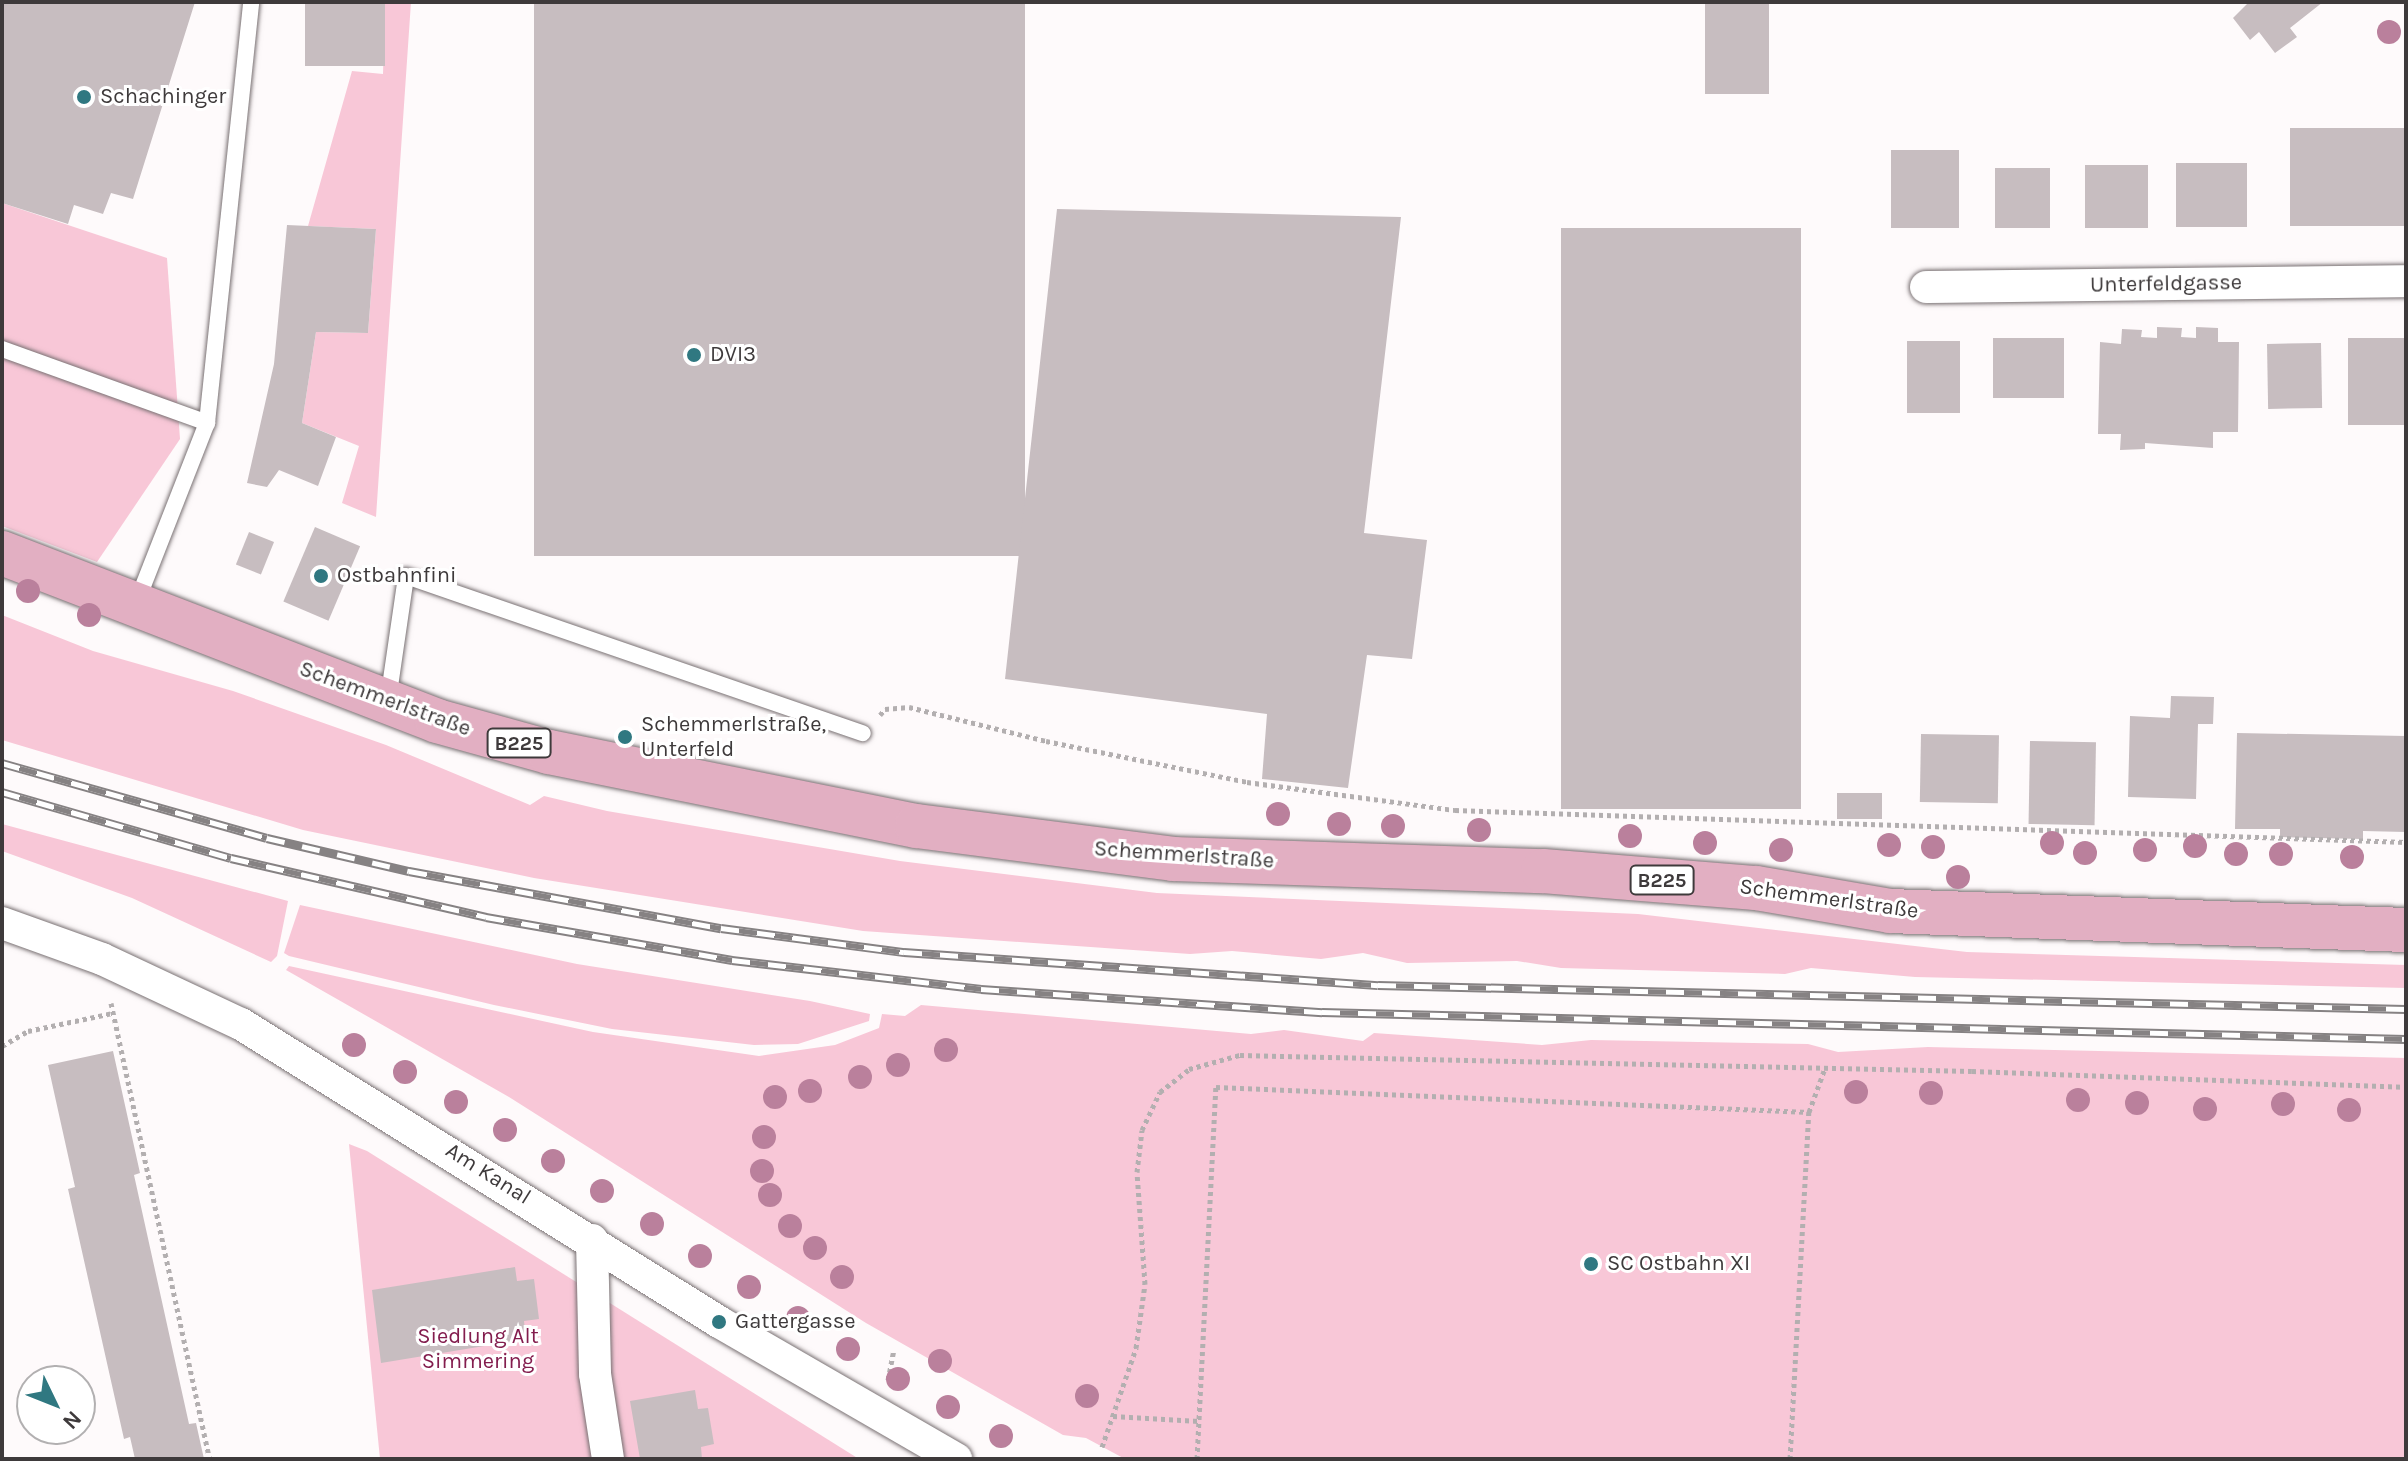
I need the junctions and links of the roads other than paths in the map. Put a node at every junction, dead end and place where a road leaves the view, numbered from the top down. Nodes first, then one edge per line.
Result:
1 (251, 2) edge
2 (2406, 281) edge
3 (1926, 287) dead end
4 (2, 349) edge
5 (207, 423) junction
6 (2, 553) edge
7 (135, 606) junction
8 (388, 702) junction
9 (863, 733) road end
10 (2, 923) edge
11 (2406, 930) edge
12 (592, 1240) junction
13 (608, 1459) edge
14 (956, 1459) edge

1 - 5 lane
2 - 3 street, Unterfeldgasse
4 - 5 lane
5 - 7 lane
6 - 7 main road, Schemmerlstraße / B225
7 - 8 main road, Schemmerlstraße / B225
8 - 9 lane
8 - 11 main road, Schemmerlstraße / B225
10 - 12 street, Am Kanal
12 - 13 street
12 - 14 street, Am Kanal

